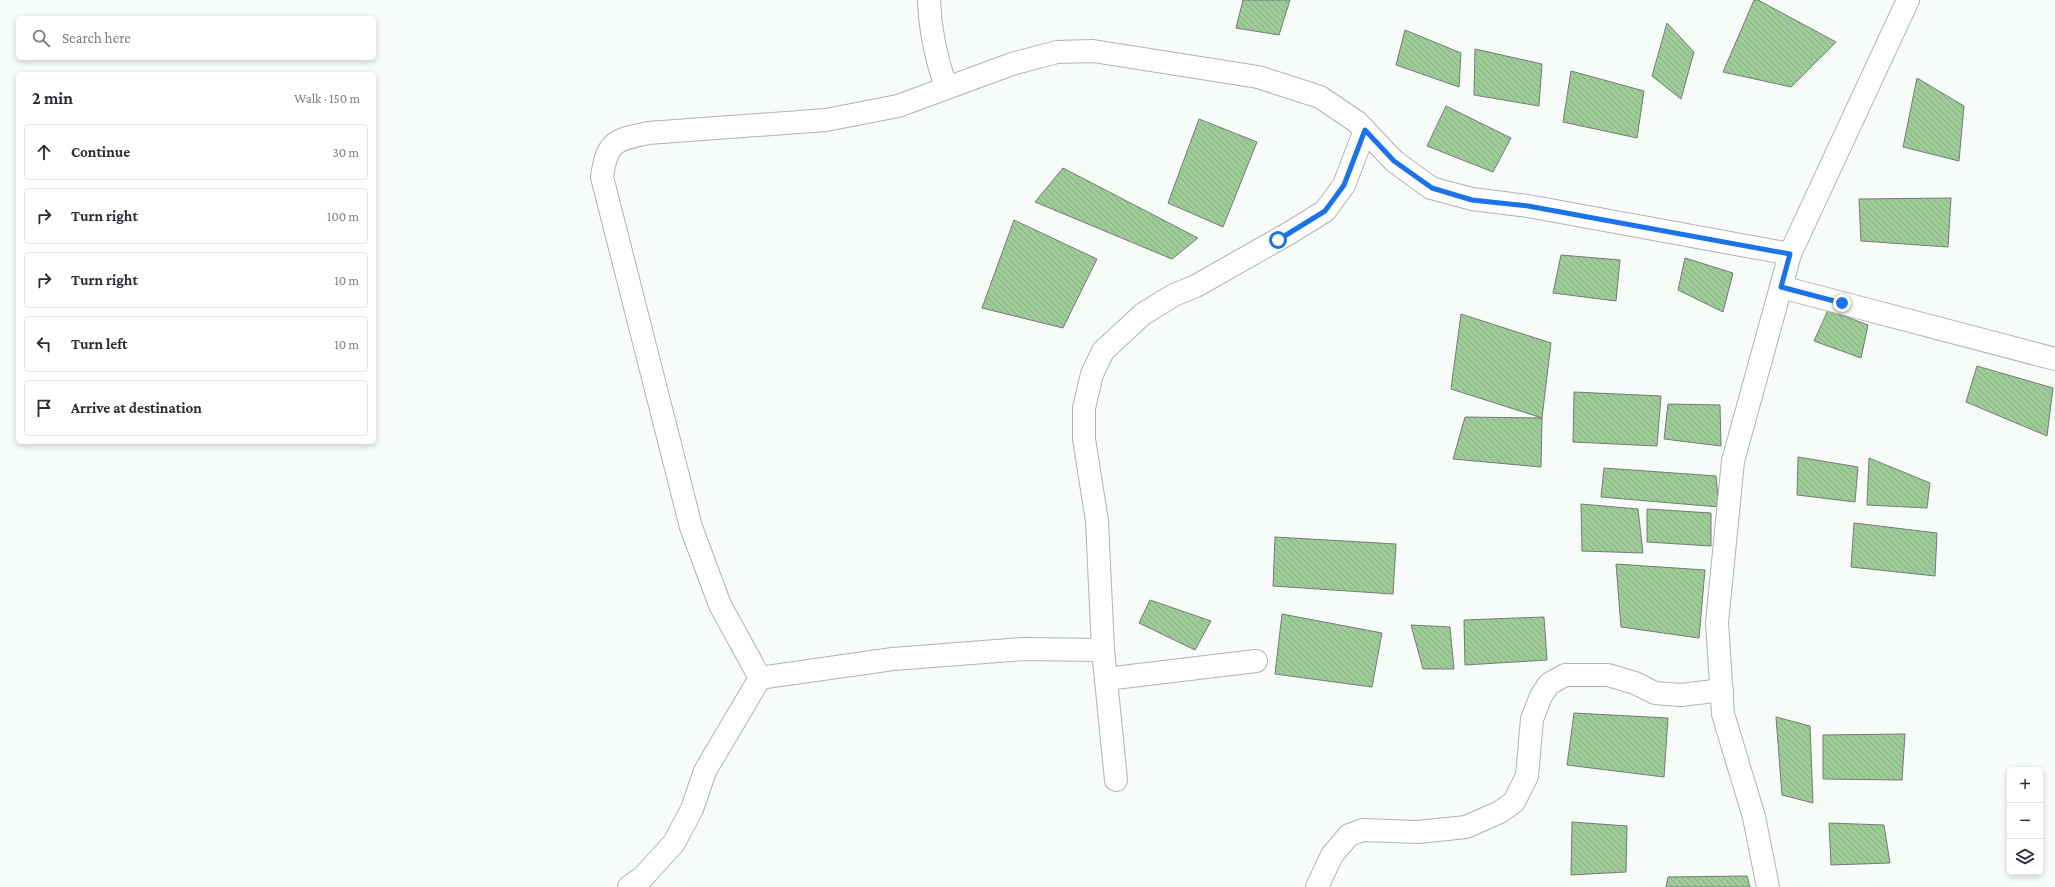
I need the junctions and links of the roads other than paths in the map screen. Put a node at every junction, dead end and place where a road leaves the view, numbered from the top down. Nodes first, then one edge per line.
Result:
1 (929, 0) edge
2 (1908, 0) edge
3 (946, 87) junction
4 (1365, 130) junction
5 (1790, 254) junction
6 (1781, 287) junction
7 (2055, 359) edge
8 (1103, 650) junction
9 (1256, 661) dead end
10 (760, 678) junction
11 (1106, 680) junction
12 (1722, 690) junction
13 (1116, 780) dead end
14 (629, 887) edge
15 (1317, 887) edge
16 (1768, 887) edge

1 - 3 street
2 - 5 street
3 - 4 street
3 - 10 street
4 - 5 street
4 - 8 street
5 - 6 street
6 - 7 street
6 - 12 street
8 - 10 street
8 - 11 street
9 - 11 street
10 - 14 street
11 - 13 street
12 - 15 street
12 - 16 street

